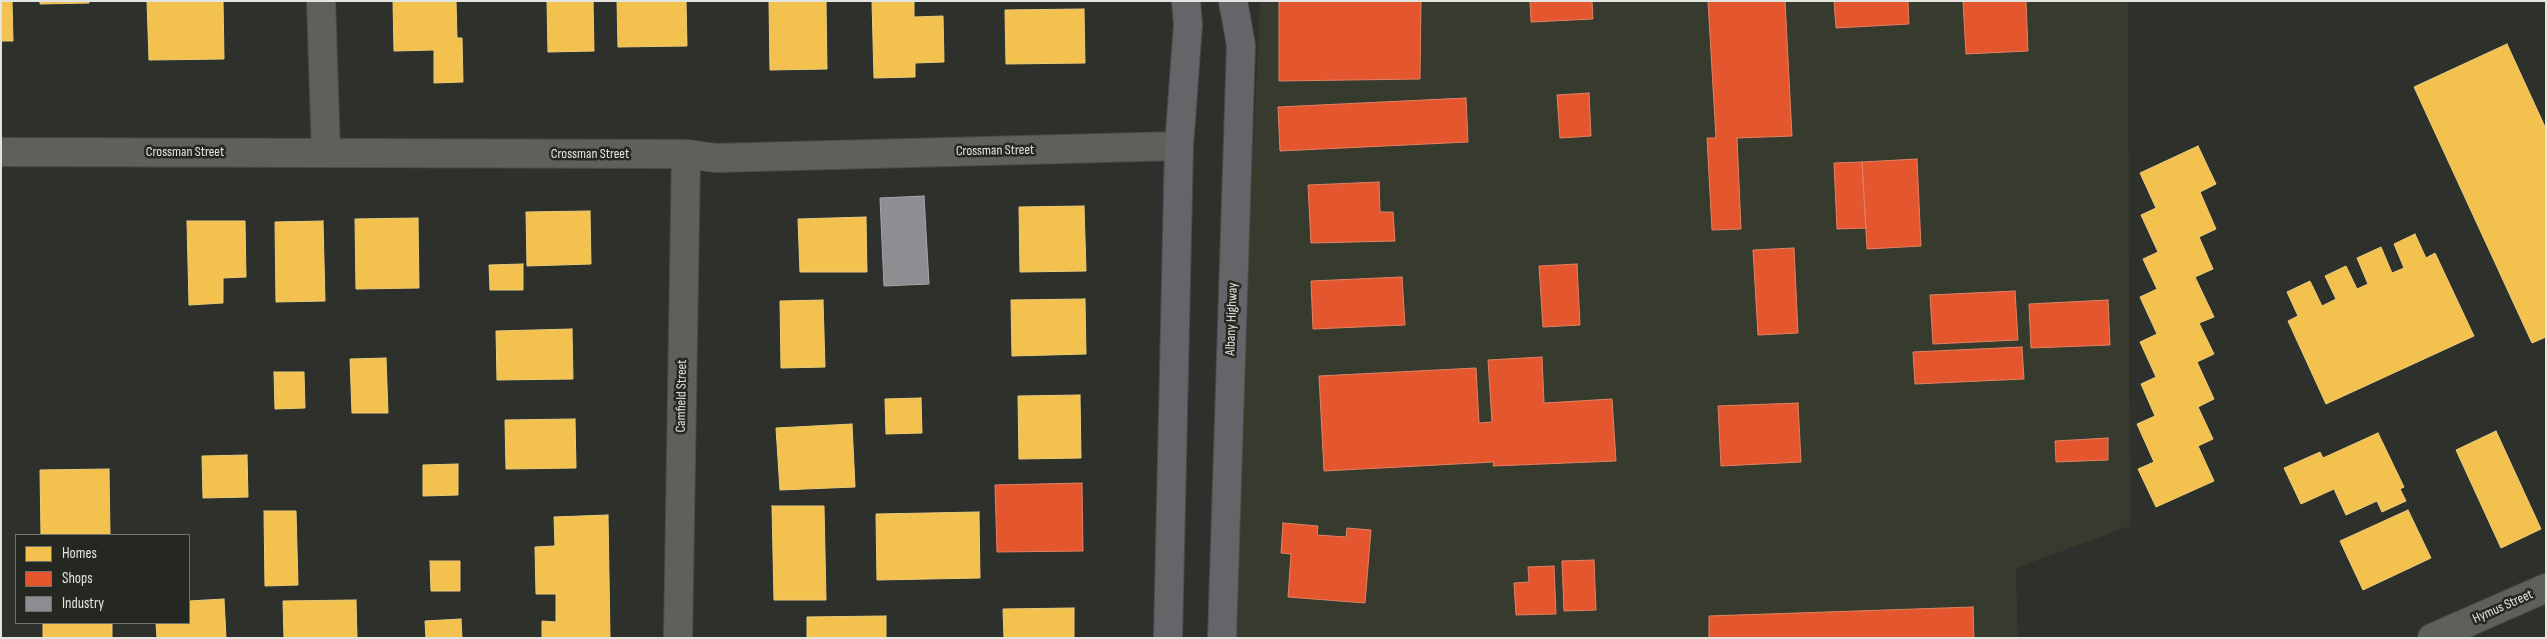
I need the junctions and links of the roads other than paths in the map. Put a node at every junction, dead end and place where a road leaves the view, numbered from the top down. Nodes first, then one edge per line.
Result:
1 (321, 1) edge
2 (1186, 1) edge
3 (1233, 1) edge
4 (1179, 146) junction
5 (1, 152) edge
6 (326, 153) junction
7 (686, 154) junction
8 (2546, 588) edge
9 (678, 638) edge
10 (1168, 638) edge
11 (1222, 638) edge
12 (2432, 638) edge

1 - 6 street
2 - 4 highway
3 - 11 highway, Albany Highway
4 - 7 street, Crossman Street
4 - 10 highway
5 - 6 street, Crossman Street
6 - 7 street, Crossman Street
7 - 9 street, Camfield Street
8 - 12 street, Hymus Street

